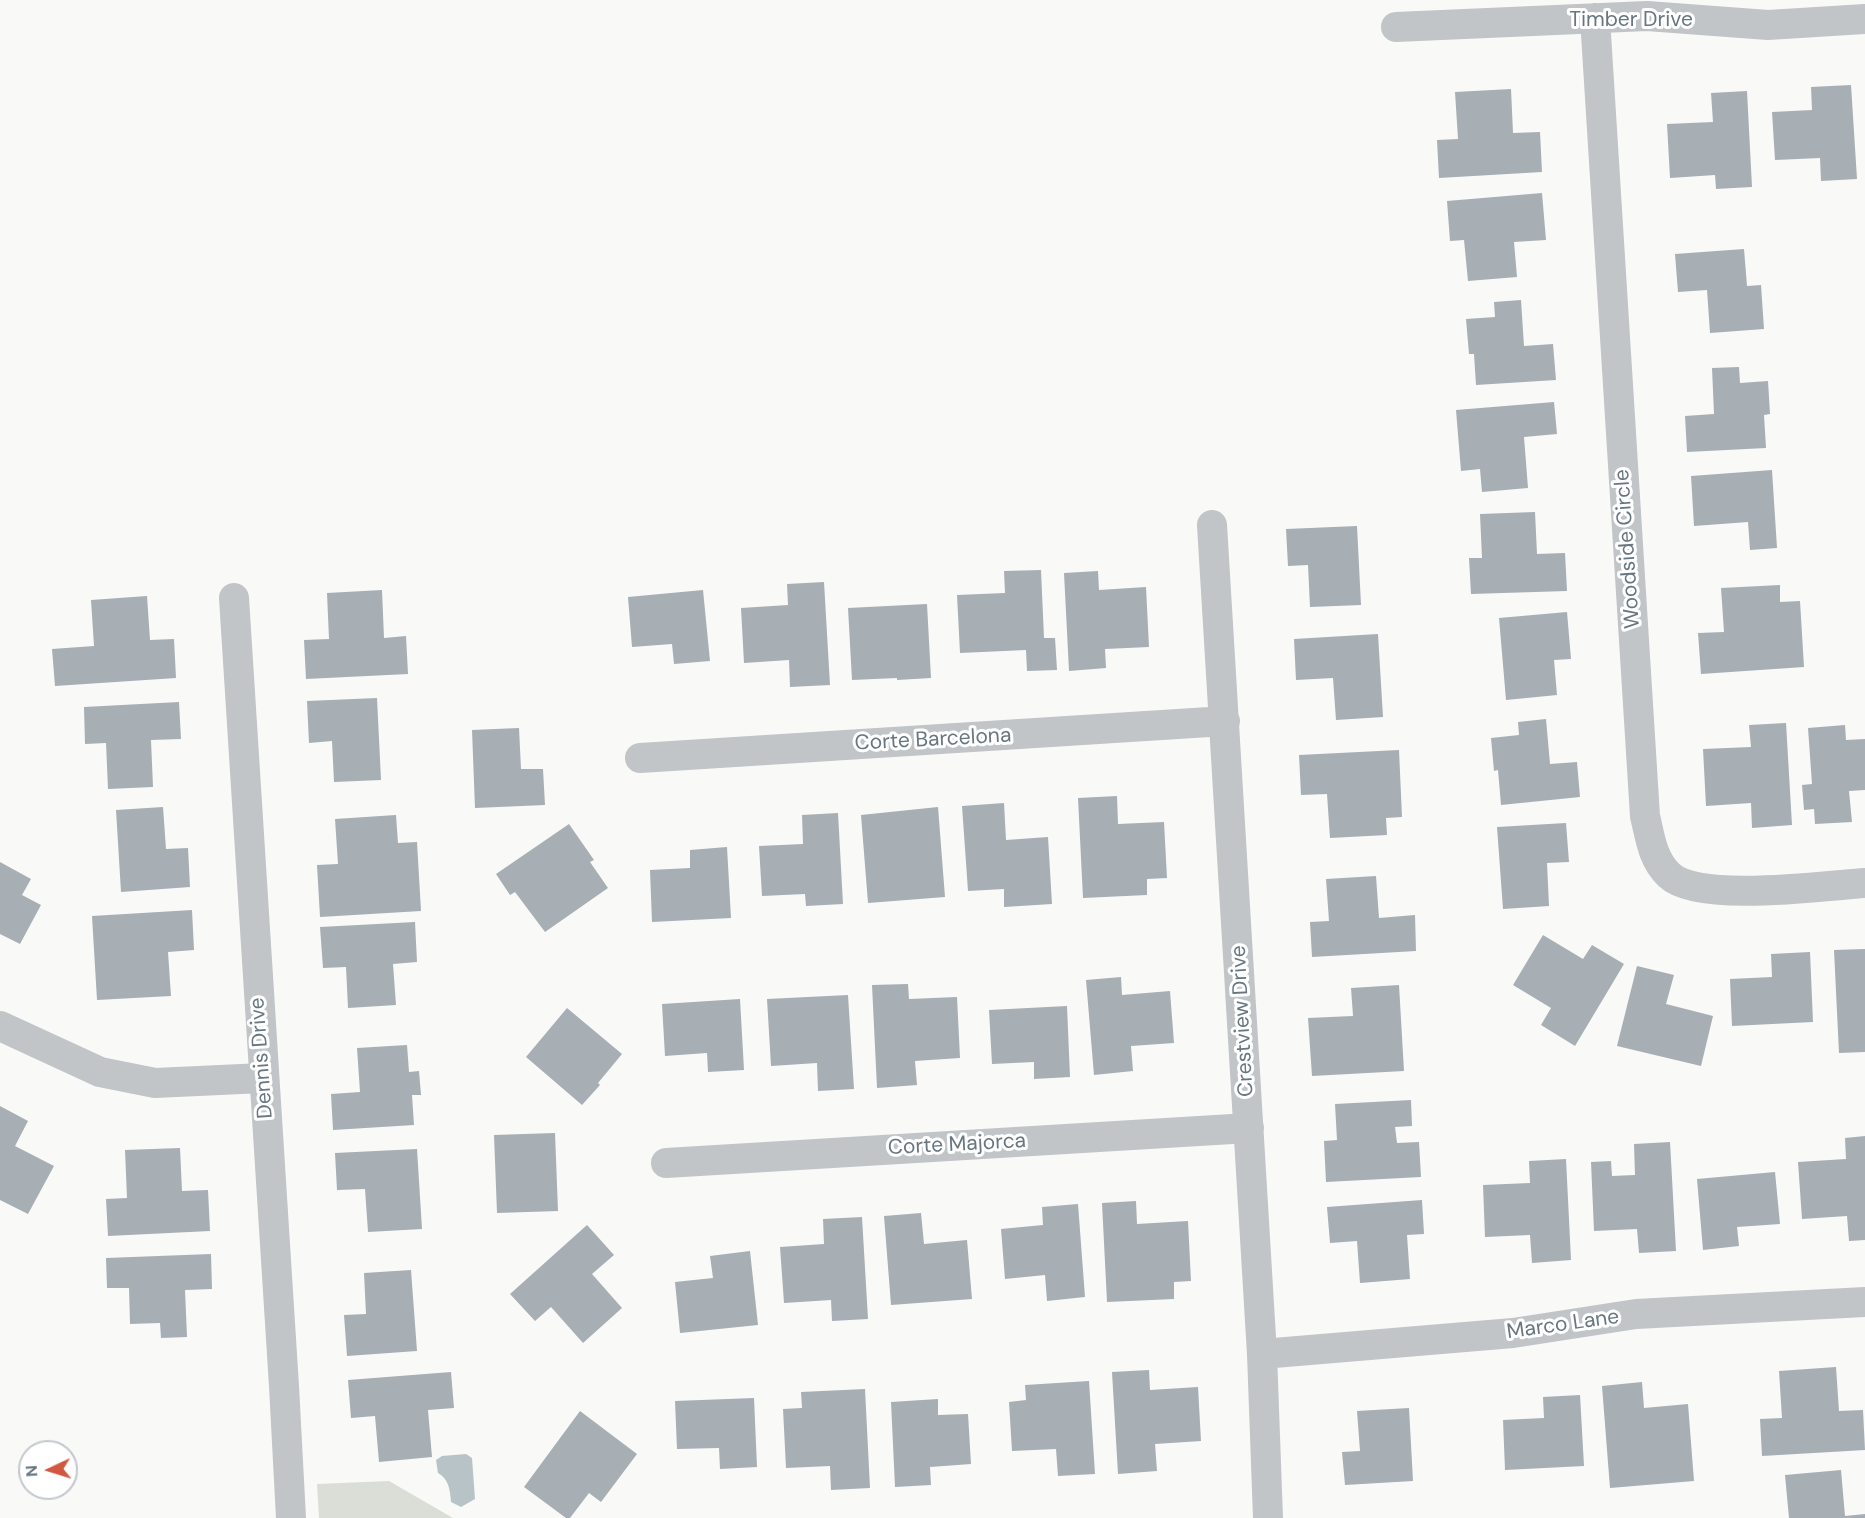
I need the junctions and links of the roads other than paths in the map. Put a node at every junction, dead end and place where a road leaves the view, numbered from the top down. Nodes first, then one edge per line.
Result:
1 (1595, 18) junction
2 (1865, 19) edge
3 (1396, 27) dead end
4 (1212, 525) dead end
5 (234, 598) dead end
6 (1225, 722) junction
7 (640, 758) dead end
8 (1865, 883) edge
9 (0, 1026) edge
10 (263, 1078) junction
11 (1249, 1128) junction
12 (666, 1163) dead end
13 (1865, 1302) edge
14 (1262, 1354) junction
15 (291, 1518) edge
16 (1268, 1518) edge

1 - 2 street, Timber Drive
1 - 3 street, Timber Drive
1 - 8 street, Woodside Circle
4 - 6 street, Crestview Drive
5 - 10 street, Dennis Drive
6 - 7 street, Corte Barcelona
6 - 11 street, Crestview Drive
9 - 10 street
10 - 15 street, Dennis Drive
11 - 12 street, Corte Majorca
11 - 14 street, Crestview Drive
13 - 14 street, Marco Lane
14 - 16 street, Crestview Drive

